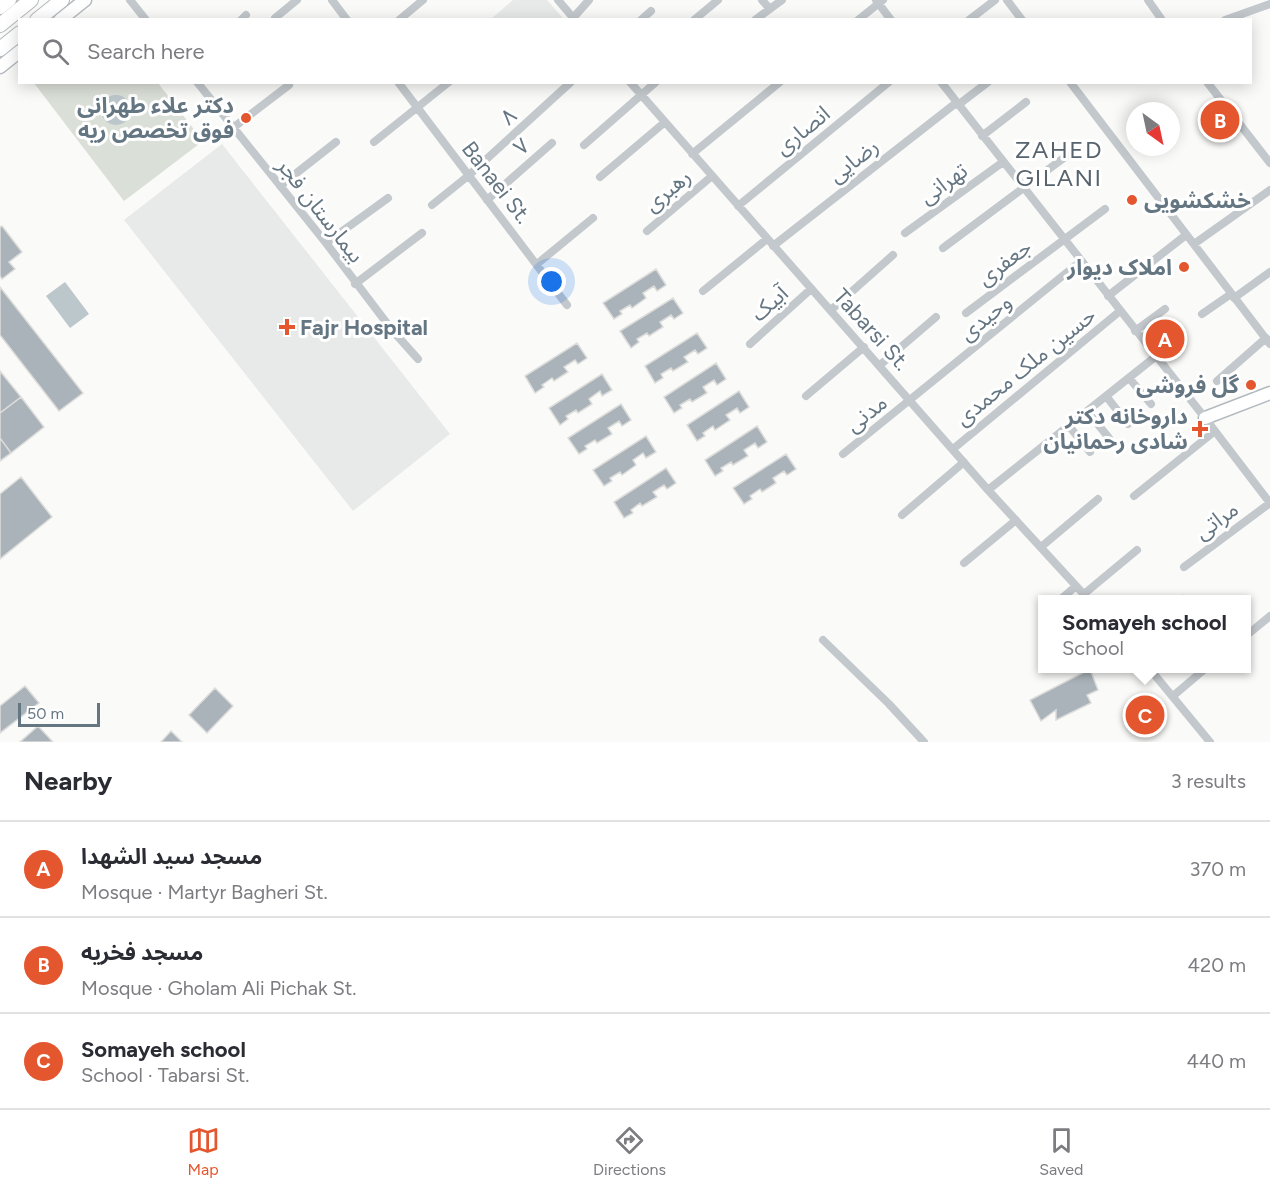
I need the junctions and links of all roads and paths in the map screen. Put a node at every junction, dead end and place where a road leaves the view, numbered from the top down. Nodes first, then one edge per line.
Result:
1 (10, 0) edge
2 (31, 0) edge
3 (62, 0) edge
4 (85, 0) edge
5 (130, 0) edge
6 (297, 0) edge
7 (332, 0) edge
8 (423, 0) edge
9 (558, 0) edge
10 (589, 0) edge
11 (718, 0) edge
12 (762, 0) edge
13 (782, 0) edge
14 (995, 0) edge
15 (1007, 0) edge
16 (1148, 0) edge
17 (879, 1) edge
18 (1270, 4) edge
19 (0, 8) edge
20 (770, 9) junction
21 (651, 11) dead end
22 (40, 18) edge
23 (62, 18) edge
24 (144, 18) edge
25 (275, 18) edge
26 (346, 18) edge
27 (401, 18) edge
28 (573, 18) edge
29 (575, 18) edge
30 (643, 18) edge
31 (696, 18) edge
32 (758, 18) edge
33 (860, 18) edge
34 (890, 18) edge
35 (972, 18) edge
36 (1020, 18) edge
37 (1161, 18) edge
38 (1231, 18) edge
39 (0, 26) edge
40 (18, 35) edge
41 (0, 49) edge
42 (18, 53) edge
43 (0, 67) edge
44 (199, 84) edge
45 (400, 84) edge
46 (447, 84) edge
47 (569, 84) edge
48 (632, 84) edge
49 (654, 84) edge
50 (778, 84) edge
51 (887, 84) edge
52 (942, 84) edge
53 (985, 84) edge
54 (1072, 84) edge
55 (290, 85) dead end
56 (1209, 85) edge
57 (641, 95) junction
58 (1026, 102) dead end
59 (957, 104) junction
60 (418, 108) junction
61 (665, 122) junction
62 (234, 127) junction
63 (982, 136) junction
64 (336, 142) dead end
65 (374, 142) dead end
66 (552, 143) dead end
67 (584, 145) dead end
68 (692, 154) junction
69 (1069, 154) dead end
70 (1002, 162) junction
71 (1270, 164) edge
72 (468, 176) junction
73 (712, 176) junction
74 (600, 177) dead end
75 (280, 186) junction
76 (1023, 188) junction
77 (1270, 190) edge
78 (388, 198) dead end
79 (487, 200) junction
80 (432, 205) dead end
81 (738, 206) junction
82 (1104, 209) dead end
83 (593, 218) dead end
84 (647, 231) dead end
85 (422, 232) dead end
86 (905, 233) dead end
87 (1186, 235) junction
88 (1064, 239) junction
89 (326, 243) junction
90 (770, 243) junction
91 (1194, 244) junction
92 (944, 248) dead end
93 (892, 255) dead end
94 (1081, 261) junction
95 (537, 264) junction
96 (1270, 272) edge
97 (355, 284) junction
98 (812, 289) junction
99 (703, 291) dead end
100 (1108, 296) junction
101 (1233, 296) junction
102 (567, 305) dead end
103 (831, 309) junction
104 (1165, 309) dead end
105 (1120, 312) junction
106 (966, 313) dead end
107 (1202, 314) dead end
108 (936, 317) dead end
109 (1135, 331) junction
110 (1268, 341) edge
111 (750, 344) dead end
112 (864, 346) junction
113 (1155, 357) junction
114 (418, 359) dead end
115 (880, 365) junction
116 (1129, 378) junction
117 (1216, 381) dead end
118 (1270, 393) edge
119 (806, 396) dead end
120 (1106, 396) junction
121 (912, 400) junction
122 (1151, 404) dead end
123 (1087, 411) junction
124 (1205, 418) junction
125 (1128, 424) dead end
126 (1069, 426) junction
127 (1215, 431) junction
128 (1109, 438) dead end
129 (953, 449) junction
130 (1090, 452) dead end
131 (843, 454) dead end
132 (964, 462) junction
133 (988, 490) junction
134 (1134, 496) dead end
135 (1098, 499) dead end
136 (1270, 503) edge
137 (902, 514) dead end
138 (1016, 520) junction
139 (1041, 547) junction
140 (1137, 550) dead end
141 (964, 563) dead end
142 (1184, 567) dead end
143 (1076, 586) junction
144 (1066, 595) edge
145 (1084, 595) edge
146 (1088, 595) edge
147 (1270, 616) edge
148 (1251, 632) edge
149 (823, 640) dead end
150 (1153, 673) edge
151 (1201, 673) edge
152 (1173, 696) junction
153 (924, 742) edge
154 (1210, 742) edge

1 - 19 main road
2 - 39 main road
3 - 22 main road
4 - 23 main road
5 - 24 street
6 - 25 street
7 - 26 street
8 - 27 street
9 - 28 street
10 - 29 street
11 - 31 street
12 - 20 street
13 - 20 street
14 - 35 street
15 - 36 street
16 - 37 street
17 - 33 street
17 - 34 street
18 - 38 street
20 - 32 street
21 - 30 street
40 - 41 main road
42 - 43 main road
44 - 62 street, بیمارستان فجر
45 - 60 street, Banaei St.
46 - 60 street
47 - 72 street, ۸
48 - 57 street, Tabarsi St.
49 - 57 street
50 - 68 street
51 - 81 street, انصاری
52 - 59 street
53 - 59 street, رضایی
54 - 87 street
55 - 62 street
56 - 71 street
57 - 61 street, Tabarsi St.
57 - 67 street
58 - 63 street
59 - 63 street
59 - 90 street, رضایی
60 - 65 street
60 - 72 street, Banaei St.
61 - 68 street, Tabarsi St.
61 - 74 street
62 - 75 street, بیمارستان فجر
63 - 70 street
64 - 75 street
66 - 79 street, ۷
68 - 73 street, Tabarsi St.
69 - 76 street
70 - 76 street
70 - 86 street, تهرانی
72 - 79 street, Banaei St.
72 - 80 street, ۸
73 - 81 street, Tabarsi St.
73 - 84 street, رهبری
75 - 89 street, بیمارستان فجر
76 - 88 street
76 - 92 street
77 - 91 street
78 - 89 street
79 - 95 street, Banaei St.
81 - 90 street, Tabarsi St.
82 - 88 street, جعفری
83 - 95 street
85 - 97 street
87 - 91 street
87 - 100 street
88 - 94 street
88 - 106 street, جعفری
89 - 97 street, بیمارستان فجر
90 - 98 street, Tabarsi St.
90 - 99 street, رضایی
91 - 101 street
93 - 103 street
94 - 100 street
94 - 121 street, وحیدی
95 - 102 street, Banaei St.
96 - 101 street
97 - 114 street, بیمارستان فجر
98 - 103 street, Tabarsi St.
98 - 111 street, آبیک
100 - 105 street
101 - 107 street
101 - 110 street
103 - 112 street, Tabarsi St.
104 - 109 street
105 - 109 street
105 - 129 street, حسین ملک محمدی
108 - 115 street
109 - 113 street
110 - 117 street
112 - 115 street, Tabarsi St.
112 - 119 street
113 - 116 street
113 - 124 street
115 - 121 street, Tabarsi St.
116 - 120 street
116 - 122 street
118 - 124 main road
120 - 123 street
120 - 125 street
121 - 129 street, Tabarsi St.
121 - 131 street, مدنی
123 - 126 street
123 - 128 street
124 - 127 street
126 - 130 street
126 - 133 street
127 - 134 street
127 - 136 street
129 - 132 street, Tabarsi St.
132 - 133 street, Tabarsi St.
132 - 137 street
133 - 138 street, Tabarsi St.
135 - 139 street
136 - 142 street, مراتی
138 - 139 street, Tabarsi St.
138 - 141 street
139 - 143 street, Tabarsi St.
140 - 146 street
143 - 144 street
143 - 145 street, Tabarsi St.
147 - 148 street
149 - 153 street
150 - 152 street
151 - 152 street
152 - 154 street

